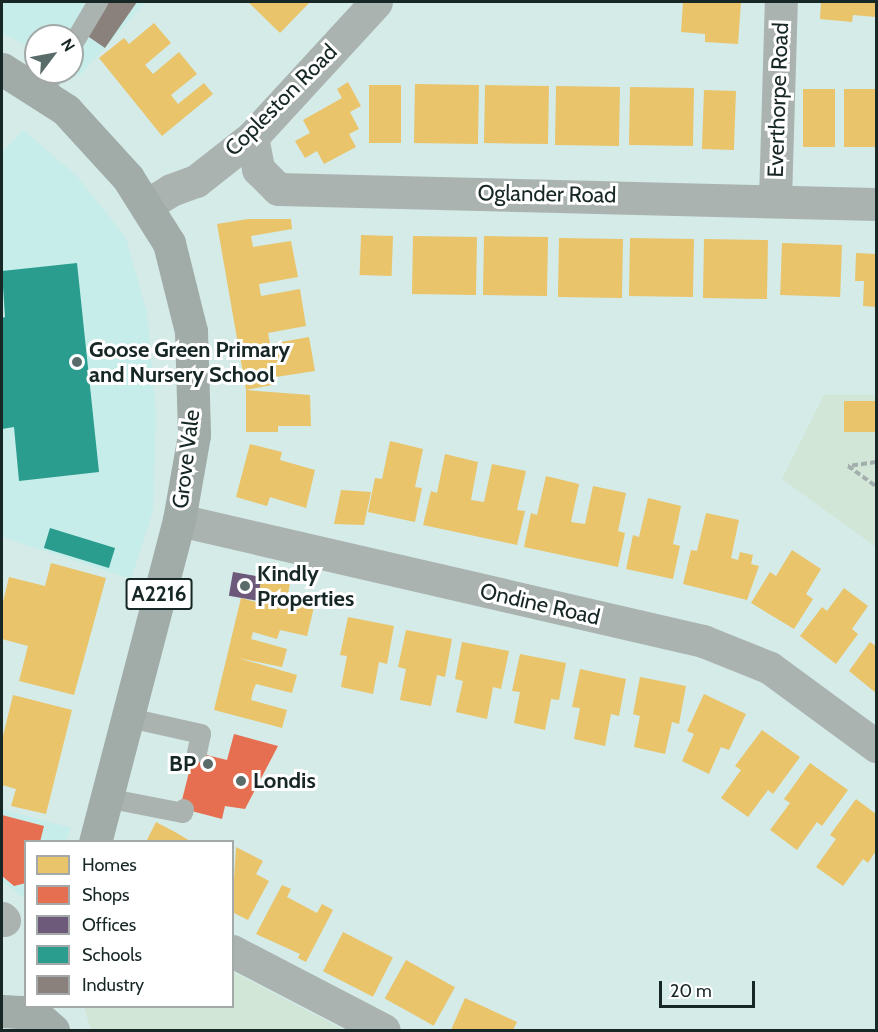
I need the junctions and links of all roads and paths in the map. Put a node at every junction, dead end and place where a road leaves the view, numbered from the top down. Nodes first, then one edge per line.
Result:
1 (98, 2) edge
2 (376, 2) edge
3 (781, 2) edge
4 (84, 26) edge
5 (2, 69) edge
6 (24, 76) edge
7 (50, 84) edge
8 (252, 137) junction
9 (775, 199) junction
10 (876, 204) edge
11 (147, 205) junction
12 (876, 462) edge
13 (876, 486) edge
14 (179, 520) junction
15 (125, 717) junction
16 (876, 746) edge
17 (203, 748) dead end
18 (106, 798) junction
19 (187, 811) dead end
20 (96, 840) edge
21 (234, 952) edge
22 (18, 1010) edge
23 (52, 1030) edge
24 (384, 1030) edge

1 - 4 lane
2 - 8 street, Copleston Road
3 - 9 street, Everthorpe Road
5 - 6 main road, Grove Vale / A2216
7 - 11 main road, Grove Vale / A2216
8 - 9 street, Oglander Road
8 - 11 street, Copleston Road
9 - 10 street, Oglander Road
11 - 14 main road, Grove Vale / A2216
12 - 13 path
14 - 15 main road, Grove Vale / A2216
14 - 16 street, Ondine Road
15 - 17 lane
15 - 18 main road, Grove Vale / A2216
18 - 19 lane
18 - 20 main road, Grove Vale / A2216
21 - 24 street
22 - 23 main road

